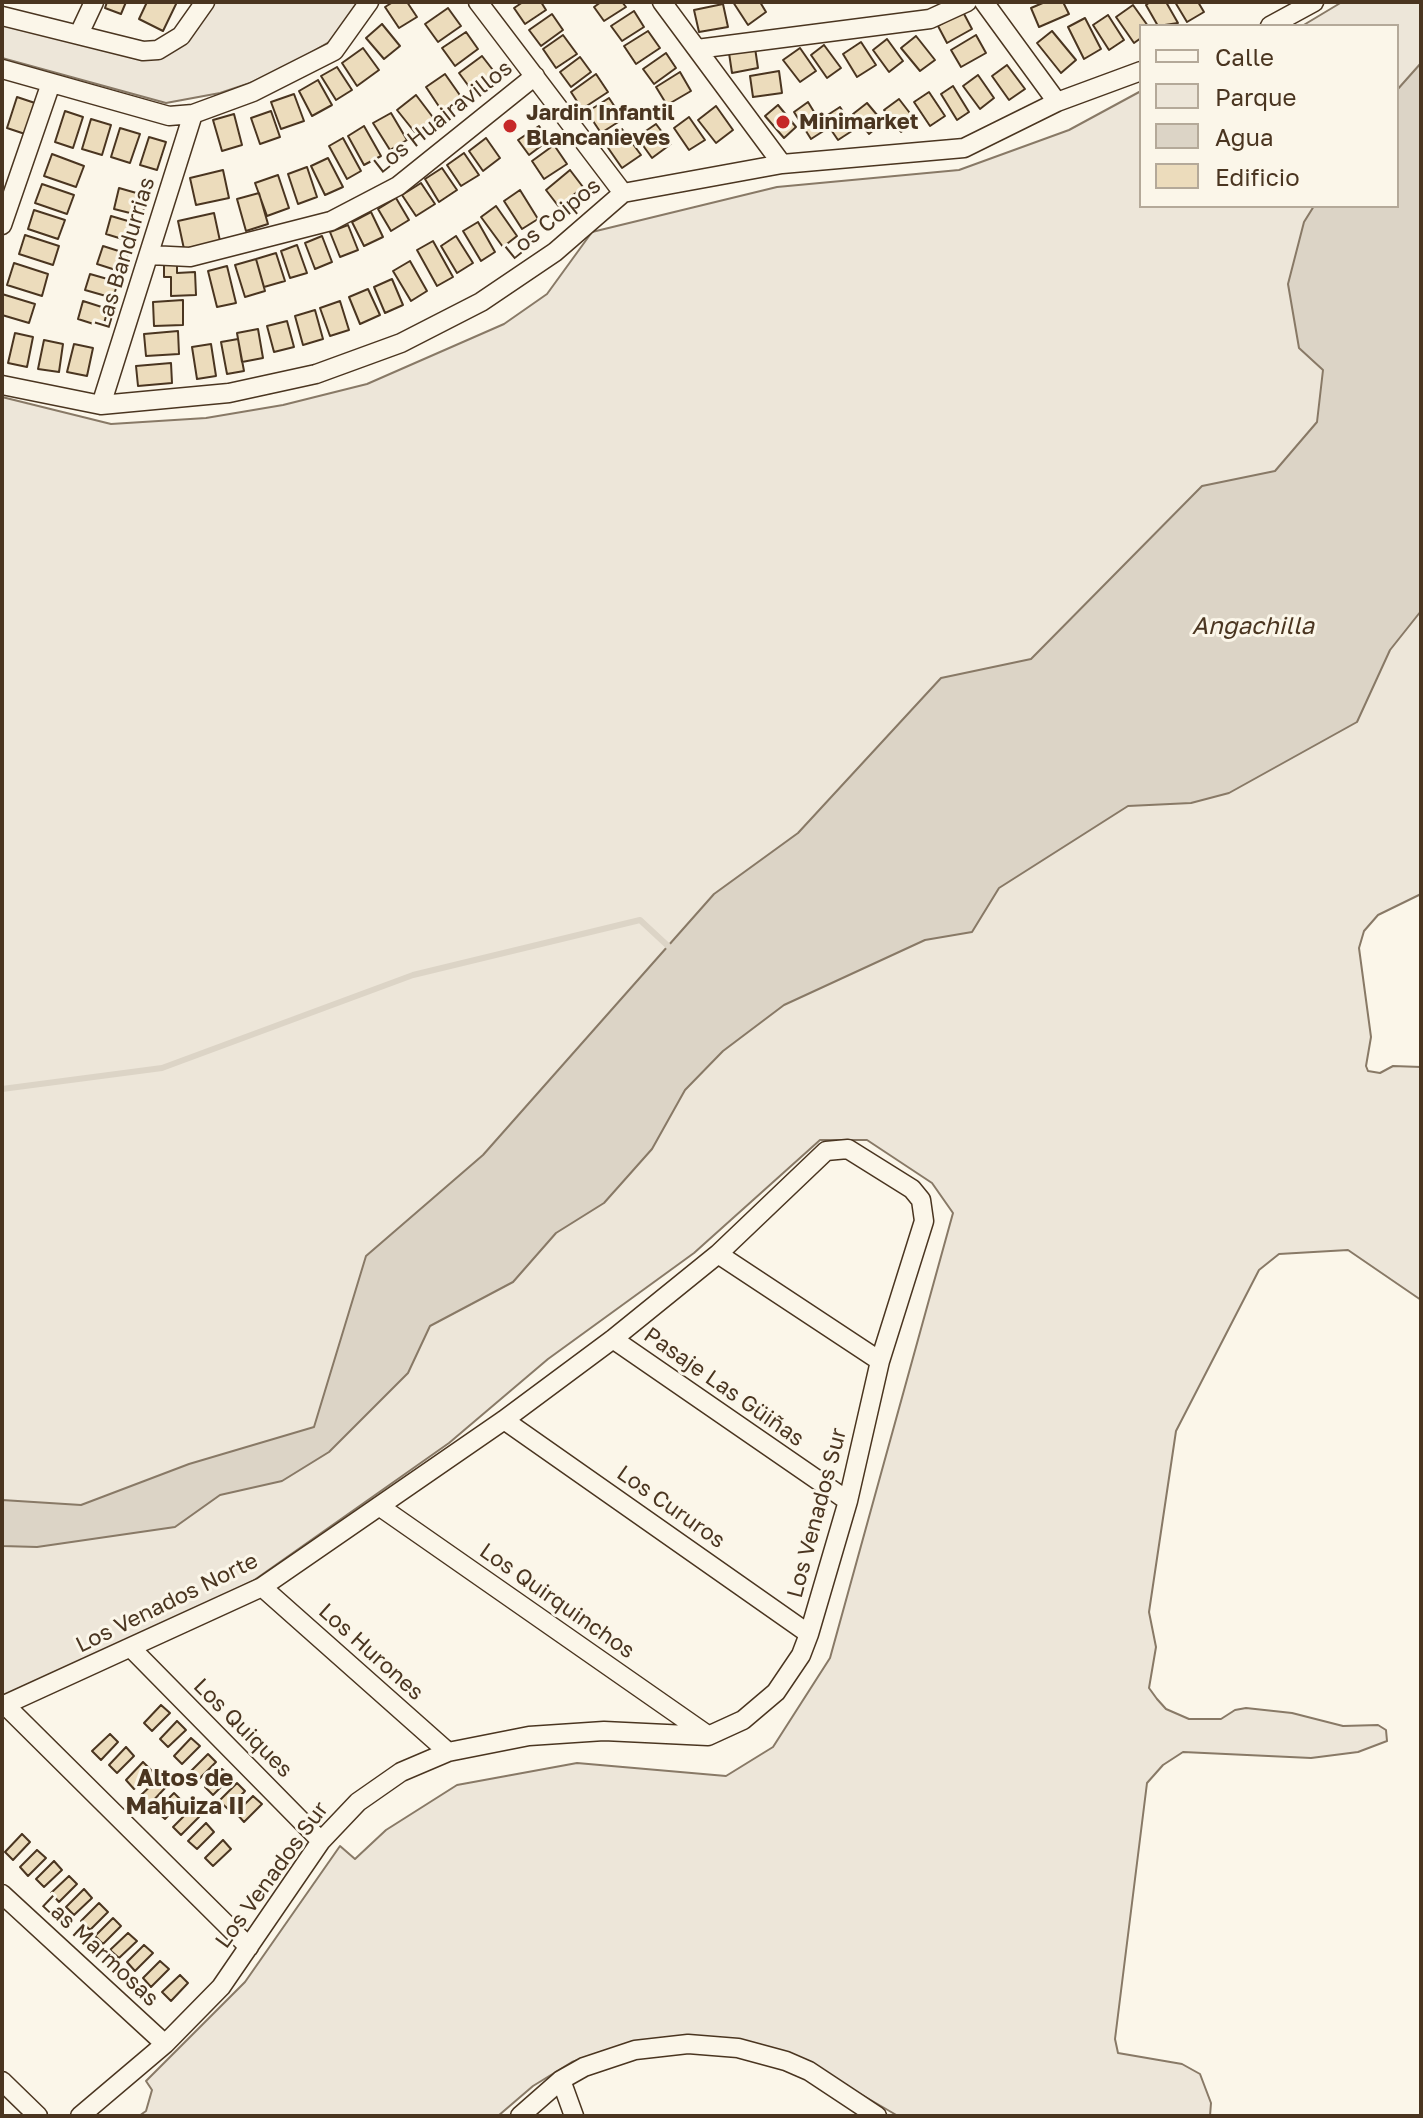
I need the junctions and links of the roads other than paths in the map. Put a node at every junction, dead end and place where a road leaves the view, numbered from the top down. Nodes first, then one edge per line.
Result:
1 (94, 2) edge
2 (205, 2) edge
3 (369, 2) edge
4 (478, 2) edge
5 (662, 2) edge
6 (967, 2) edge
7 (984, 2) edge
8 (1314, 2) edge
9 (1284, 9) edge
10 (2, 16) edge
11 (79, 34) junction
12 (697, 49) junction
13 (2, 69) edge
14 (1139, 72) edge
15 (535, 76) junction
16 (51, 83) junction
17 (1057, 102) junction
18 (193, 114) junction
19 (782, 164) junction
20 (623, 193) junction
21 (2, 225) edge
22 (150, 255) junction
23 (2, 385) edge
24 (101, 405) junction
25 (718, 1254) junction
26 (613, 1339) junction
27 (880, 1361) junction
28 (504, 1420) junction
29 (848, 1501) junction
30 (379, 1506) junction
31 (345, 1527) joint
32 (262, 1587) junction
33 (809, 1634) junction
34 (132, 1649) junction
35 (3, 1706) edge
36 (708, 1736) junction
37 (448, 1752) junction
38 (321, 1841) junction
39 (2, 1894) edge
40 (249, 1947) junction
41 (165, 2044) junction
42 (561, 2080) junction
43 (2, 2081) edge
44 (38, 2116) edge
45 (80, 2116) edge
46 (520, 2116) edge
47 (574, 2116) edge
48 (877, 2116) edge

1 - 11 street
2 - 11 street
3 - 18 street
4 - 15 street
5 - 12 street
6 - 12 street
7 - 17 street
8 - 9 street
10 - 11 street
12 - 19 street
13 - 16 street
14 - 17 street, Los Coipos
15 - 20 street
15 - 22 street, Los Huairavillos
16 - 18 street
16 - 21 street
17 - 19 street, Los Coipos
18 - 22 street, Las Bandurrias
19 - 20 street, Los Coipos
20 - 24 street, Los Coipos
22 - 24 street, Las Bandurrias
23 - 24 street, Los Coipos
25 - 26 street, Los Venados Sur
25 - 27 street
25 - 27 street, Los Venados Sur
26 - 28 street, Los Venados Sur
26 - 29 street, Pasaje Las Güiñas
27 - 29 street, Los Venados Sur
28 - 30 street, Los Venados Sur
28 - 33 street, Los Cururos
29 - 33 street, Los Venados Sur
30 - 31 street, Los Venados Sur
30 - 36 street, Los Quirquinchos
31 - 32 street, Los Venados Norte
32 - 34 street, Los Venados Norte
32 - 37 street, Los Hurones
33 - 36 street, Los Venados Sur
34 - 35 street, Los Venados Norte
34 - 38 street, Los Quiques
35 - 40 street
36 - 37 street, Los Venados Sur
37 - 38 street, Los Venados Sur
38 - 40 street, Los Venados Sur
39 - 41 street, Las Marmosas
40 - 41 street, Los Venados Sur
41 - 45 street, Los Venados Sur
42 - 46 street
42 - 47 street
42 - 48 street
43 - 44 street

